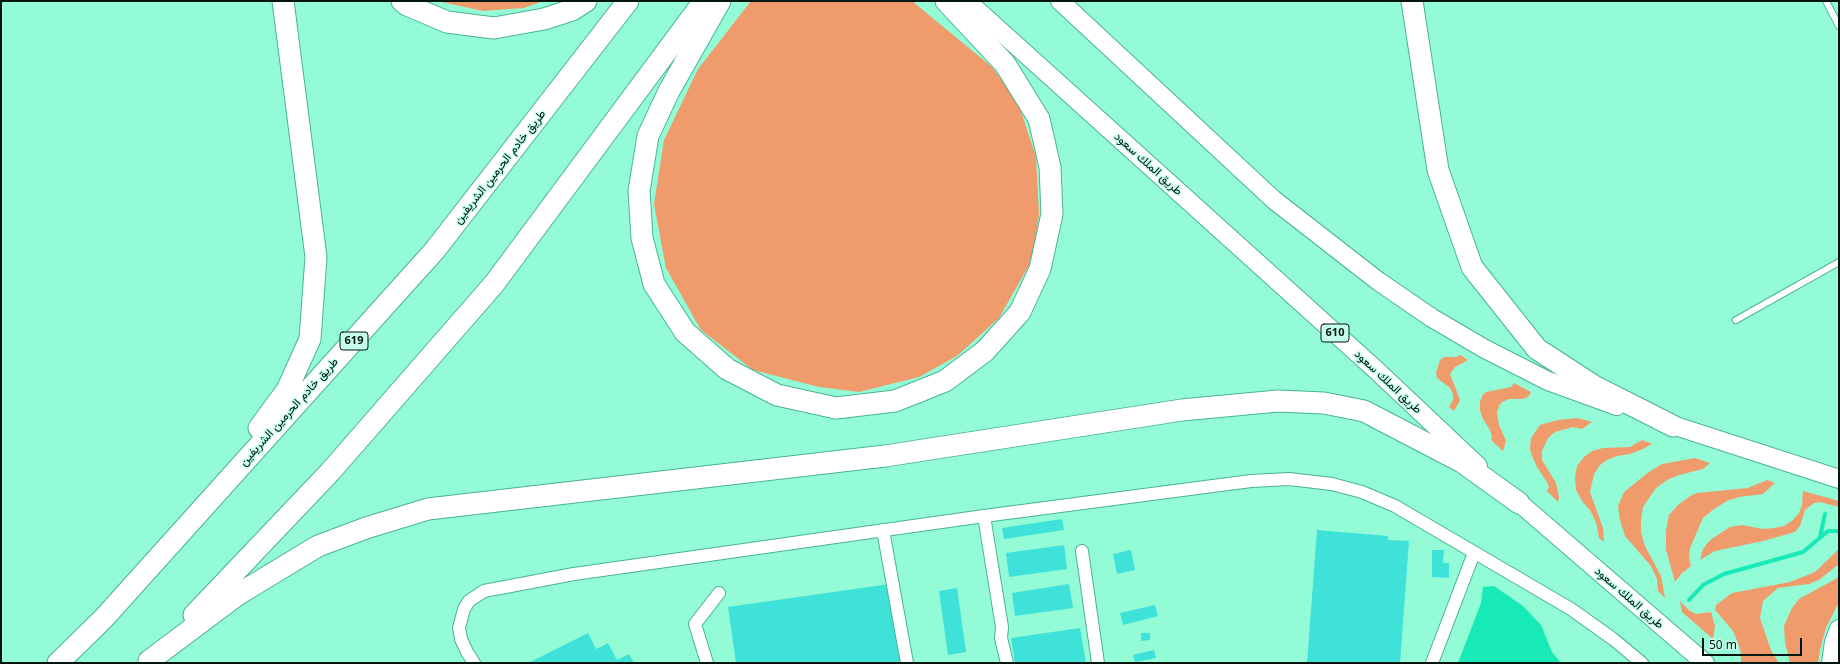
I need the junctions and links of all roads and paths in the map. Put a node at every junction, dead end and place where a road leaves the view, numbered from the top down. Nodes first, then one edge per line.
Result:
1 (283, 1) edge
2 (402, 1) edge
3 (586, 1) edge
4 (628, 1) edge
5 (704, 1) edge
6 (720, 1) edge
7 (946, 1) edge
8 (967, 1) edge
9 (1060, 1) edge
10 (1412, 1) edge
11 (1826, 1) edge
12 (1839, 26) edge
13 (1839, 262) edge
14 (1736, 320) dead end
15 (1673, 426) junction
16 (1839, 479) edge
17 (1518, 503) junction
18 (199, 513) junction
19 (984, 516) junction
20 (883, 530) junction
21 (1082, 551) dead end
22 (1474, 553) junction
23 (719, 593) dead end
24 (1839, 629) edge
25 (148, 662) edge
26 (58, 663) edge
27 (474, 663) edge
28 (708, 663) edge
29 (907, 663) edge
30 (1008, 663) edge
31 (1098, 663) edge
32 (1432, 663) edge
33 (1642, 663) edge
34 (1705, 663) edge
35 (1831, 663) edge

1 - 18 highway
2 - 3 highway
4 - 18 highway, طريق خادم الحرمين الشريفين / 619
5 - 25 highway
6 - 7 highway
8 - 17 main road, طريق الملك سعود / 610
9 - 15 main road
10 - 15 highway
11 - 12 lane
13 - 14 lane
15 - 16 main road
17 - 25 highway
17 - 34 main road, طريق الملك سعود / 610
18 - 26 highway, طريق خادم الحرمين الشريفين / 619
19 - 20 street
19 - 22 street
19 - 30 street
20 - 27 street
20 - 29 street
21 - 31 street
22 - 32 street
22 - 33 street
23 - 28 street
24 - 35 main road

